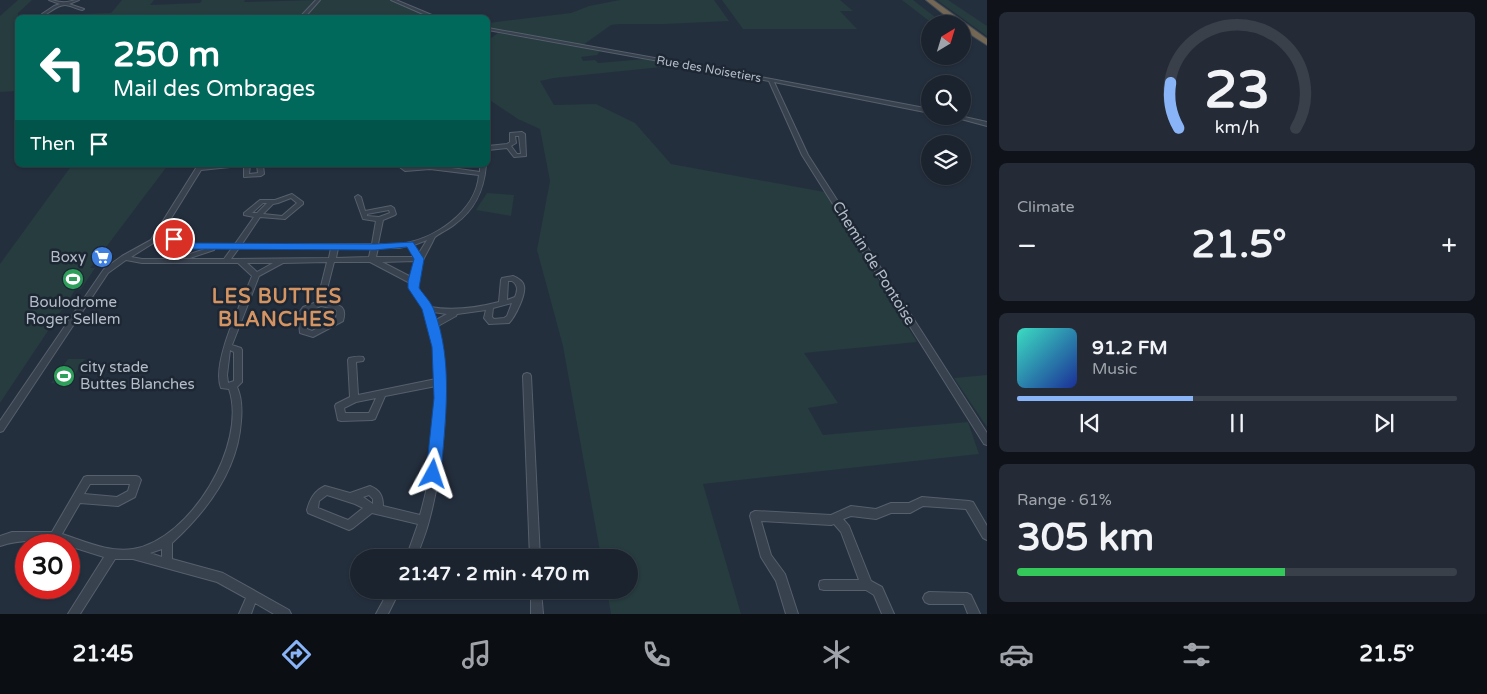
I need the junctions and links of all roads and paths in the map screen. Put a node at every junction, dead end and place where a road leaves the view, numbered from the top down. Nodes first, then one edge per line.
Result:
1 (51, 0) edge
2 (77, 0) edge
3 (318, 0) edge
4 (393, 0) edge
5 (920, 0) edge
6 (929, 0) edge
7 (64, 4) junction
8 (82, 9) dead end
9 (43, 15) dead end
10 (304, 15) edge
11 (430, 15) edge
12 (940, 15) edge
13 (950, 15) edge
14 (490, 29) edge
15 (971, 31) edge
16 (971, 38) edge
17 (987, 43) edge
18 (987, 49) edge
19 (771, 80) junction
20 (921, 109) edge
21 (971, 120) edge
22 (987, 124) edge
23 (508, 146) dead end
24 (490, 148) edge
25 (199, 167) edge
26 (247, 167) edge
27 (260, 167) edge
28 (402, 167) edge
29 (421, 167) edge
30 (436, 167) edge
31 (483, 167) edge
32 (483, 174) junction
33 (358, 197) dead end
34 (272, 201) junction
35 (363, 213) junction
36 (258, 216) junction
37 (380, 219) junction
38 (167, 221) junction
39 (432, 237) junction
40 (410, 244) junction
41 (236, 246) junction
42 (220, 247) junction
43 (336, 247) junction
44 (375, 247) junction
45 (124, 258) junction
46 (138, 259) junction
47 (419, 259) junction
48 (283, 260) junction
49 (372, 260) junction
50 (226, 261) junction
51 (240, 261) junction
52 (332, 261) junction
53 (256, 275) junction
54 (414, 281) junction
55 (518, 299) junction
56 (320, 303) junction
57 (503, 304) junction
58 (490, 307) junction
59 (428, 309) junction
60 (456, 312) junction
61 (433, 325) junction
62 (229, 347) junction
63 (360, 359) dead end
64 (527, 376) dead end
65 (440, 382) junction
66 (232, 386) junction
67 (382, 392) junction
68 (354, 399) junction
69 (0, 428) edge
70 (987, 440) edge
71 (77, 498) junction
72 (350, 498) junction
73 (375, 509) junction
74 (836, 518) junction
75 (424, 521) junction
76 (56, 534) edge
77 (987, 536) edge
78 (15, 538) edge
79 (0, 541) edge
80 (167, 541) junction
81 (80, 545) edge
82 (414, 549) edge
83 (534, 549) edge
84 (112, 554) junction
85 (133, 554) junction
86 (167, 564) junction
87 (824, 585) dead end
88 (867, 585) junction
89 (253, 596) junction
90 (929, 598) dead end
91 (390, 599) edge
92 (536, 599) edge
93 (74, 614) edge
94 (245, 614) edge
95 (285, 614) edge
96 (382, 614) edge
97 (537, 614) edge
98 (792, 614) edge
99 (888, 614) edge
100 (974, 614) edge

1 - 7 street
2 - 7 street
3 - 10 street
4 - 11 street
5 - 12 highway
6 - 13 highway
7 - 8 street
7 - 9 street
14 - 19 street, Rue des Noisetiers
15 - 17 highway
16 - 18 highway
19 - 20 street, Rue des Noisetiers
19 - 70 street, Chemin de Pontoise
21 - 22 street
23 - 24 street
25 - 38 street
26 - 27 street
28 - 29 street
30 - 32 street
31 - 32 street
32 - 39 street
33 - 35 street
34 - 36 street
34 - 36 street
34 - 36 street
35 - 37 street
35 - 37 street
36 - 41 street
37 - 44 street
38 - 42 street
38 - 45 street
39 - 40 street
39 - 47 street
40 - 44 street
40 - 47 street
41 - 42 street
41 - 43 street
41 - 50 street
42 - 46 street
43 - 44 street
43 - 52 street
44 - 49 street
45 - 46 street
45 - 69 street
46 - 50 street
47 - 49 street
47 - 54 street
48 - 51 street
48 - 52 street
48 - 53 street
49 - 52 street
49 - 54 street
50 - 51 street
51 - 53 street
52 - 56 street
53 - 62 street
54 - 59 street
55 - 57 street
55 - 57 street
55 - 58 street
56 - 56 street
57 - 58 street
58 - 60 street
59 - 60 street
59 - 61 street
60 - 61 street
61 - 65 street
62 - 66 street
62 - 66 street
63 - 68 street
64 - 83 street
65 - 67 street
65 - 75 street
66 - 80 street
67 - 68 street
67 - 68 street
71 - 71 street
71 - 76 street
72 - 73 street
72 - 73 street
72 - 73 street
73 - 75 street
74 - 77 street
74 - 88 street
74 - 98 street
75 - 82 street
78 - 79 street
80 - 85 street
80 - 86 street
81 - 84 street
84 - 85 street
84 - 93 street
85 - 86 street
86 - 89 street
87 - 88 street
88 - 99 street
89 - 94 street
89 - 95 street
90 - 100 street
91 - 96 street
92 - 97 street

